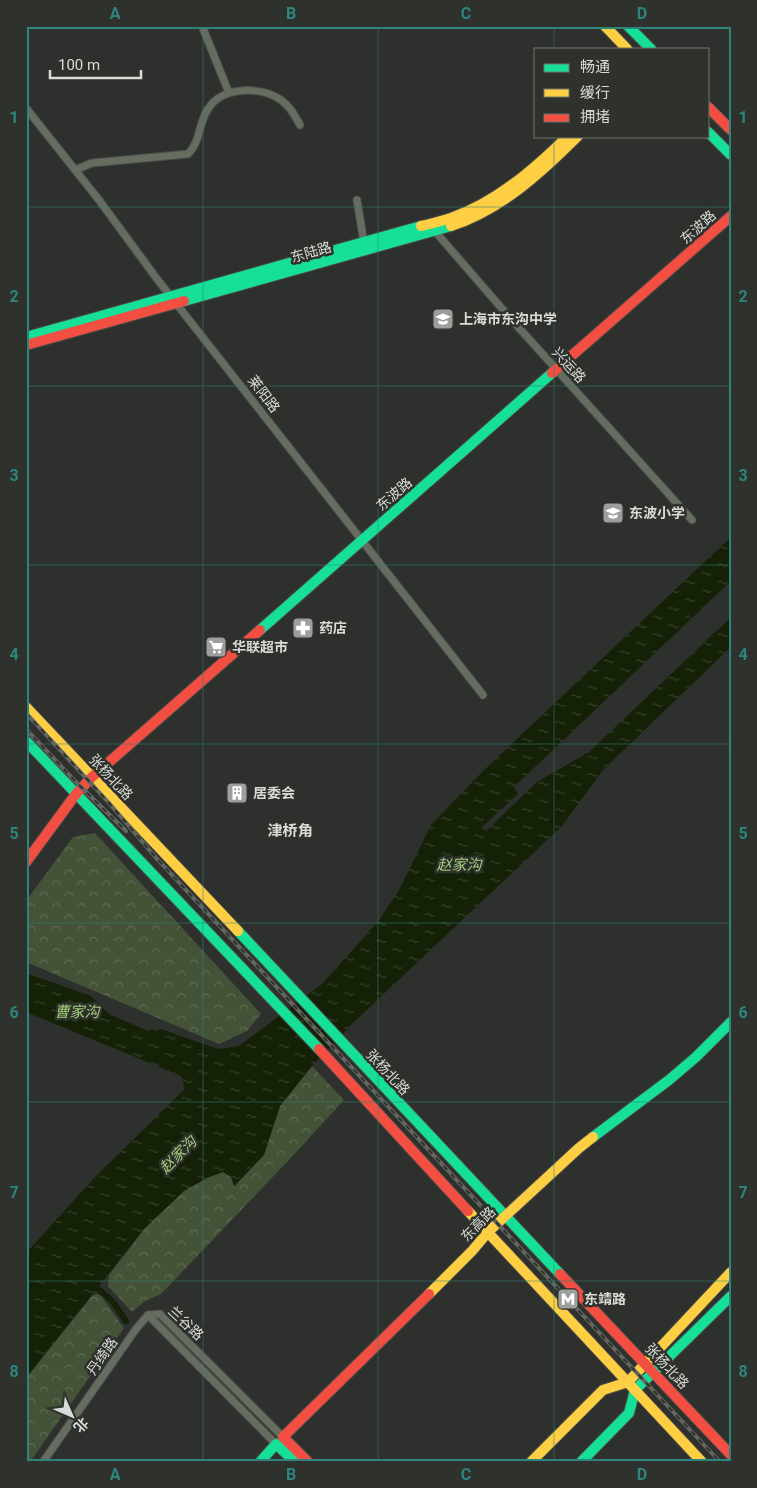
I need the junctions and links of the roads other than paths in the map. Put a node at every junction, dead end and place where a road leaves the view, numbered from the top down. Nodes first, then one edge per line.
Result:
1 (202, 26) edge
2 (605, 26) edge
3 (628, 26) edge
4 (626, 48) edge
5 (650, 48) edge
6 (230, 93) junction
7 (26, 108) edge
8 (710, 109) edge
9 (300, 125) dead end
10 (729, 128) edge
11 (712, 136) edge
12 (566, 138) edge
13 (576, 138) edge
14 (731, 155) edge
15 (75, 170) junction
16 (357, 200) dead end
17 (731, 216) edge
18 (433, 228) junction
19 (364, 243) junction
20 (174, 300) junction
21 (26, 337) edge
22 (26, 345) edge
23 (556, 369) junction
24 (692, 520) dead end
25 (362, 541) junction
26 (483, 695) dead end
27 (26, 707) edge
28 (26, 741) edge
29 (92, 777) junction
30 (76, 794) junction
31 (26, 862) edge
32 (731, 1022) edge
33 (505, 1217) junction
34 (488, 1232) junction
35 (731, 1272) edge
36 (731, 1281) edge
37 (731, 1296) edge
38 (148, 1315) joint
39 (663, 1346) junction
40 (650, 1368) junction
41 (632, 1386) junction
42 (280, 1440) junction
43 (731, 1455) edge
44 (43, 1462) edge
45 (260, 1462) edge
46 (295, 1462) edge
47 (308, 1462) edge
48 (531, 1462) edge
49 (581, 1462) edge
50 (702, 1462) edge

1 - 6 street
2 - 4 main road
3 - 5 main road
6 - 9 street
6 - 15 street
7 - 15 street, 莱阳路
8 - 10 main road
11 - 14 main road
12 - 18 main road, 东陆路
13 - 18 main road, 东陆路
15 - 20 street, 莱阳路
16 - 19 street
17 - 23 main road, 东波路
18 - 19 main road, 东陆路
18 - 20 main road, 东陆路
18 - 23 street, 兴运路
19 - 20 main road, 东陆路
20 - 21 main road, 东陆路
20 - 22 main road, 东陆路
20 - 25 street, 莱阳路
23 - 24 street, 兴运路
23 - 25 main road, 东波路
25 - 26 street, 莱阳路
25 - 29 main road, 东波路
27 - 29 main road, 张杨北路
28 - 30 main road
29 - 30 main road, 东波路
29 - 33 main road, 张杨北路
30 - 31 main road, 东波路
30 - 34 main road
32 - 33 main road, 东高路
33 - 34 main road, 东高路
33 - 40 main road, 张杨北路
34 - 41 main road
34 - 42 main road, 东高路
35 - 39 main road
36 - 39 main road
37 - 40 main road
38 - 42 street, 兰谷路
38 - 44 street, 丹绮路
39 - 40 main road
40 - 41 main road
40 - 43 main road, 张杨北路
41 - 48 main road
41 - 49 main road
41 - 50 main road
42 - 45 main road, 东高路
42 - 46 main road, 兰谷路
42 - 47 main road, 兰谷路

